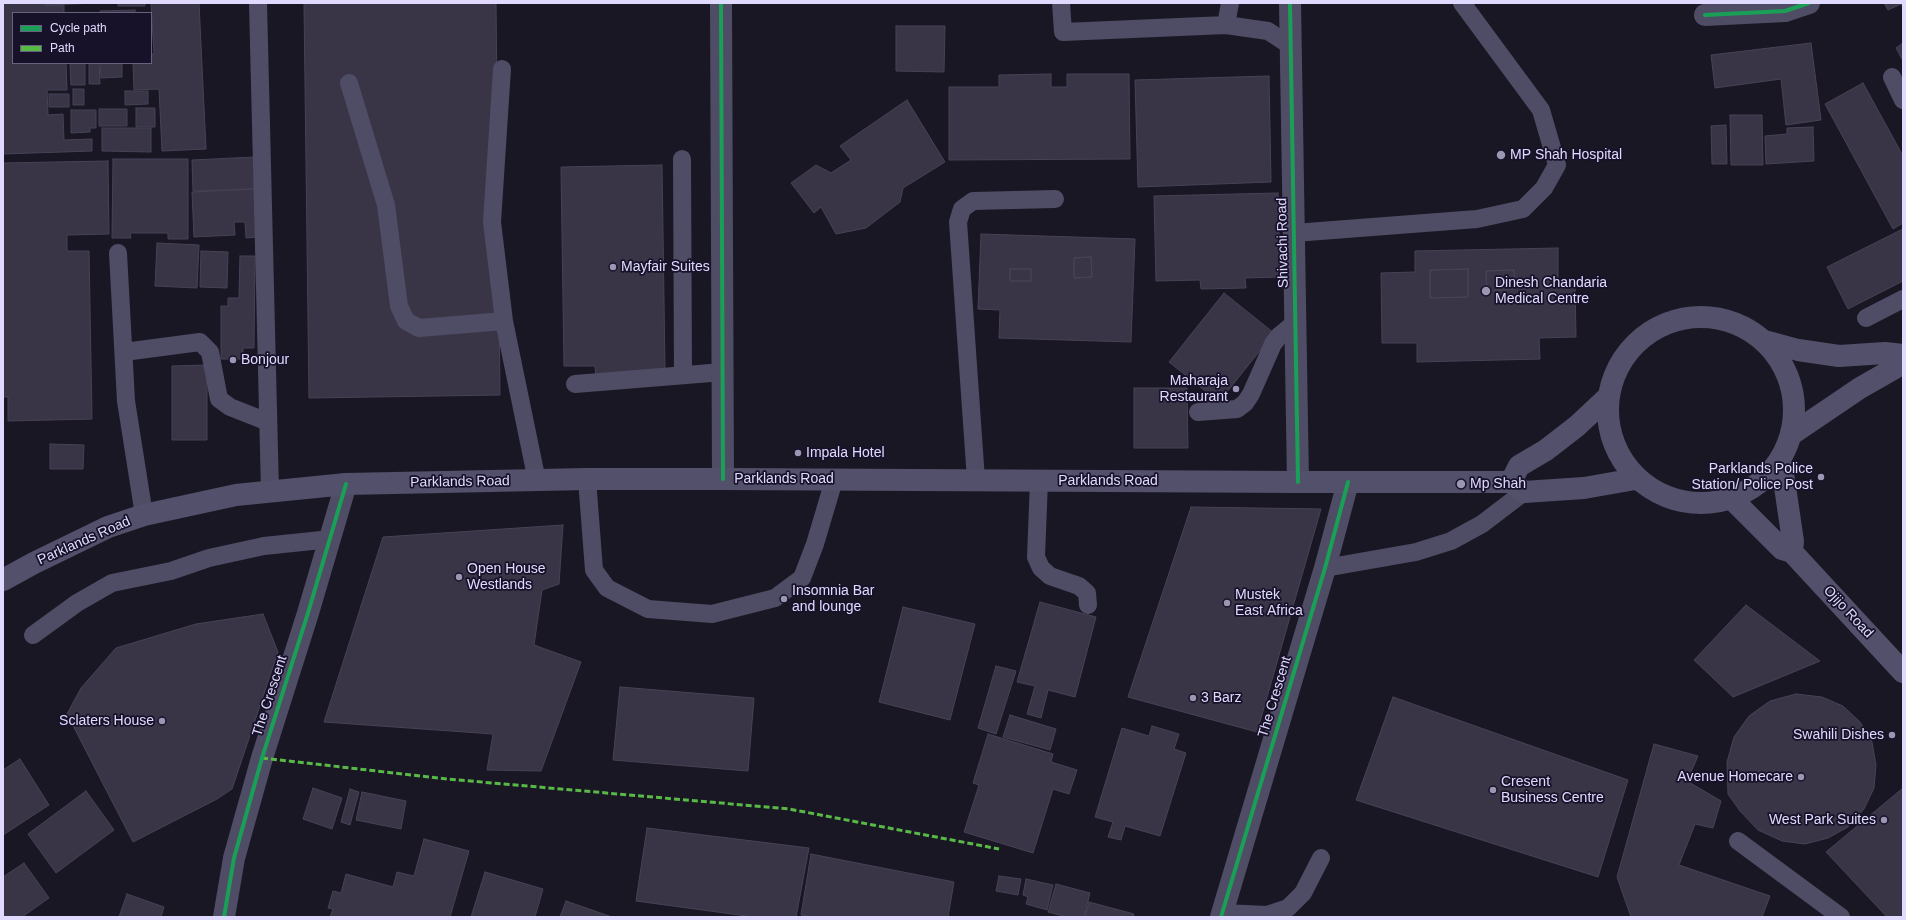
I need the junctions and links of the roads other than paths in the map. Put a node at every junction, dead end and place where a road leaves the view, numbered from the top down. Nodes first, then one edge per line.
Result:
1 (258, 3) edge
2 (721, 3) edge
3 (1061, 3) edge
4 (1230, 3) edge
5 (1290, 3) edge
6 (1462, 3) edge
7 (1809, 3) edge
8 (1705, 15) dead end
9 (1226, 25) junction
10 (1291, 46) junction
11 (502, 69) dead end
12 (1892, 77) dead end
13 (349, 83) dead end
14 (1903, 100) edge
15 (682, 160) dead end
16 (1055, 199) dead end
17 (1294, 233) junction
18 (118, 253) dead end
19 (1903, 299) edge
20 (1866, 318) dead end
21 (504, 321) junction
22 (1296, 322) junction
23 (1765, 341) junction
24 (124, 352) junction
25 (1903, 355) edge
26 (723, 372) junction
27 (683, 375) junction
28 (575, 384) dead end
29 (1608, 397) junction
30 (1198, 412) dead end
31 (268, 422) junction
32 (1792, 434) junction
33 (1781, 460) junction
34 (723, 479) junction
35 (1635, 479) junction
36 (587, 480) junction
37 (834, 480) junction
38 (976, 480) junction
39 (537, 481) junction
40 (1039, 481) junction
41 (1298, 482) junction
42 (1348, 482) junction
43 (346, 484) junction
44 (1517, 487) junction
45 (270, 491) junction
46 (1732, 499) junction
47 (144, 516) junction
48 (330, 539) junction
49 (1792, 552) junction
50 (1325, 568) junction
51 (3, 580) edge
52 (1088, 605) dead end
53 (33, 635) dead end
54 (1903, 672) edge
55 (1738, 841) dead end
56 (1321, 858) dead end
57 (1221, 915) edge
58 (224, 917) edge
59 (1841, 917) edge

1 - 31 lane
2 - 26 street
3 - 9 lane
4 - 9 lane
5 - 10 street, Shivachi Road
6 - 17 lane
7 - 8 street
9 - 10 lane
10 - 17 street, Shivachi Road
11 - 21 lane
12 - 14 lane
13 - 21 lane
15 - 27 lane
16 - 38 lane
17 - 22 street, Shivachi Road
18 - 24 lane
19 - 20 lane
21 - 39 lane
22 - 30 lane
22 - 41 street, Shivachi Road
23 - 25 main road
23 - 29 main road
23 - 32 main road
24 - 31 lane
24 - 47 lane
25 - 32 main road
26 - 27 lane
26 - 34 street
27 - 28 lane
29 - 35 main road
29 - 44 main road
31 - 45 lane
32 - 33 main road
33 - 46 main road
33 - 49 main road
34 - 36 main road, Parklands Road
34 - 37 main road, Parklands Road
35 - 44 main road, Parklands Road
35 - 46 main road
36 - 37 lane
36 - 39 main road, Parklands Road
37 - 38 main road, Parklands Road
38 - 40 main road, Parklands Road
39 - 43 main road, Parklands Road
40 - 41 main road, Parklands Road
40 - 52 lane
41 - 42 main road, Parklands Road
42 - 44 main road, Parklands Road
42 - 50 street, The Crescent
43 - 45 main road, Parklands Road
43 - 48 street, The Crescent
44 - 50 lane
45 - 47 main road, Parklands Road
46 - 49 main road, Ojijo Road
47 - 51 main road, Parklands Road
48 - 53 lane
48 - 58 street, The Crescent
49 - 54 main road, Ojijo Road
50 - 57 street, The Crescent
55 - 59 lane
56 - 57 lane

